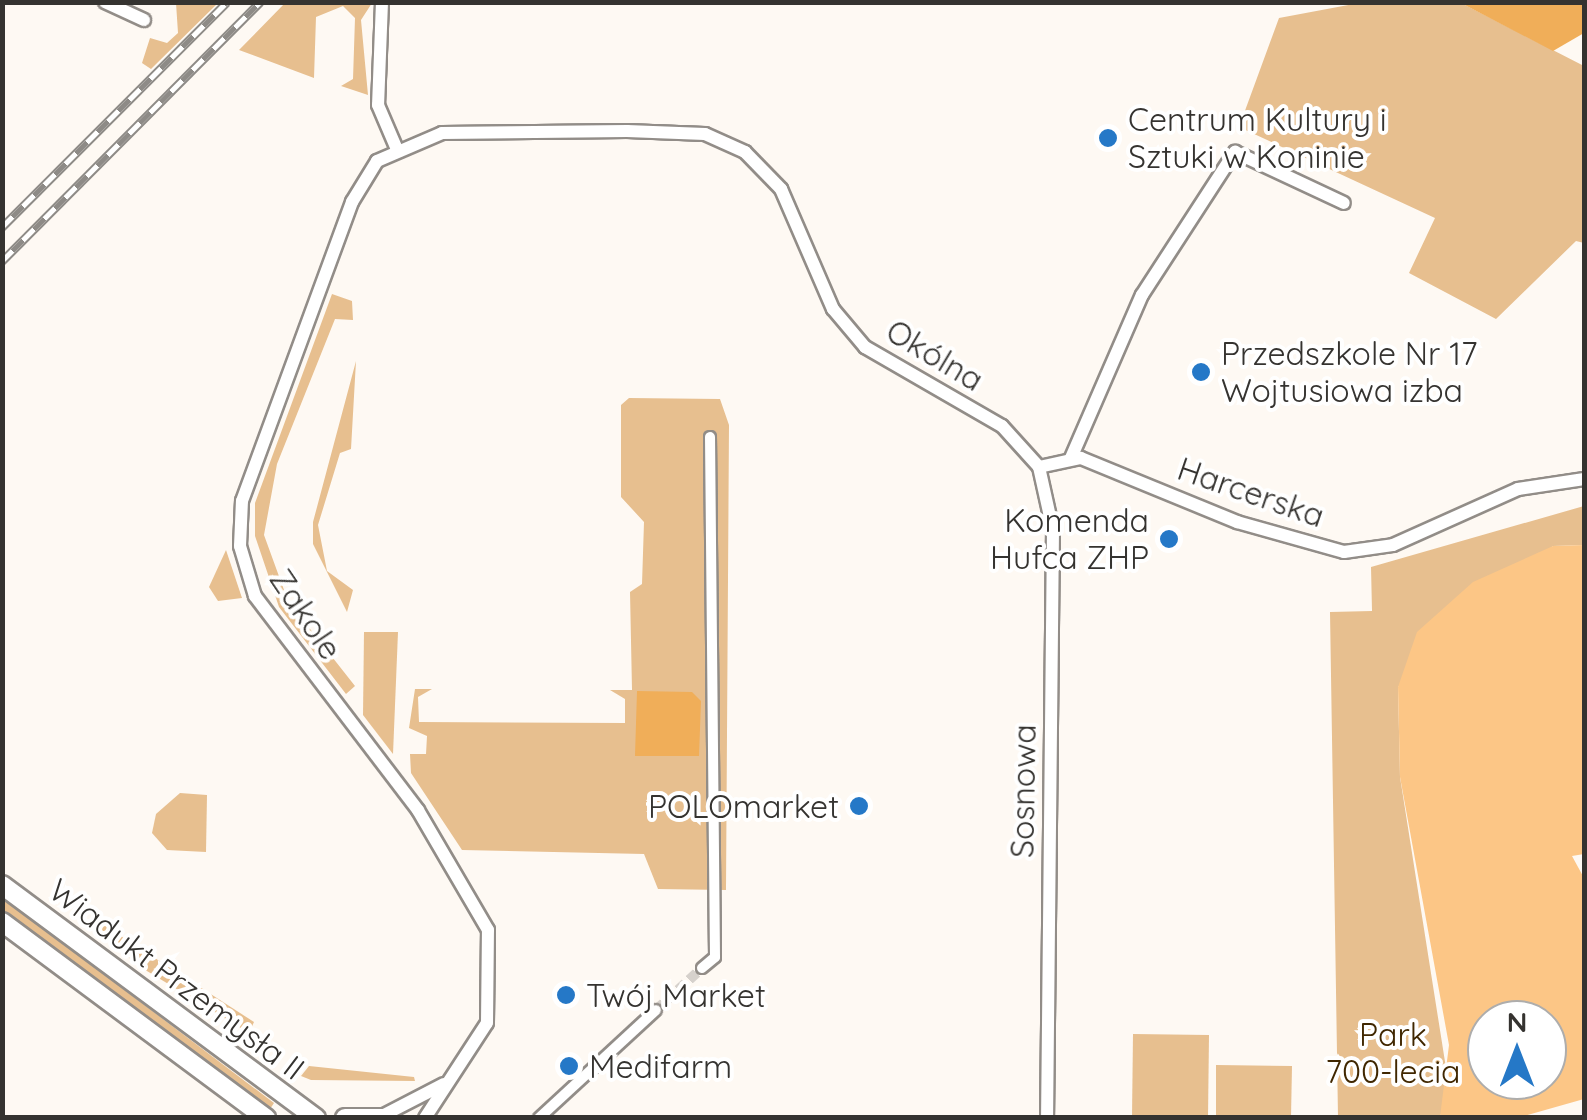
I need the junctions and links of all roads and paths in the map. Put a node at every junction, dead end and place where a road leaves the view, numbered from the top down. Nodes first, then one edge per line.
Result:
1 (105, 2) edge
2 (382, 2) edge
3 (144, 20) dead end
4 (396, 148) junction
5 (1344, 203) dead end
6 (710, 437) dead end
7 (1071, 458) junction
8 (1039, 467) junction
9 (1584, 478) edge
10 (2, 885) edge
11 (2, 922) edge
12 (702, 968) tunnel mouth
13 (656, 1010) tunnel mouth
14 (446, 1083) junction
15 (383, 1117) edge
16 (266, 1118) edge
17 (316, 1118) edge
18 (345, 1118) edge
19 (425, 1118) edge
20 (540, 1118) edge
21 (1047, 1118) edge

1 - 3 street
2 - 4 street
4 - 8 street, Okólna
4 - 14 street, Zakole
5 - 7 street
6 - 12 street
7 - 8 street
7 - 9 street, Harcerska
8 - 21 street, Sosnowa
10 - 17 main road, Wiadukt Przemysła II
11 - 16 main road, Wiadukt Przemysła II
13 - 20 street
14 - 15 street
14 - 19 street, Zakole
15 - 18 main road

